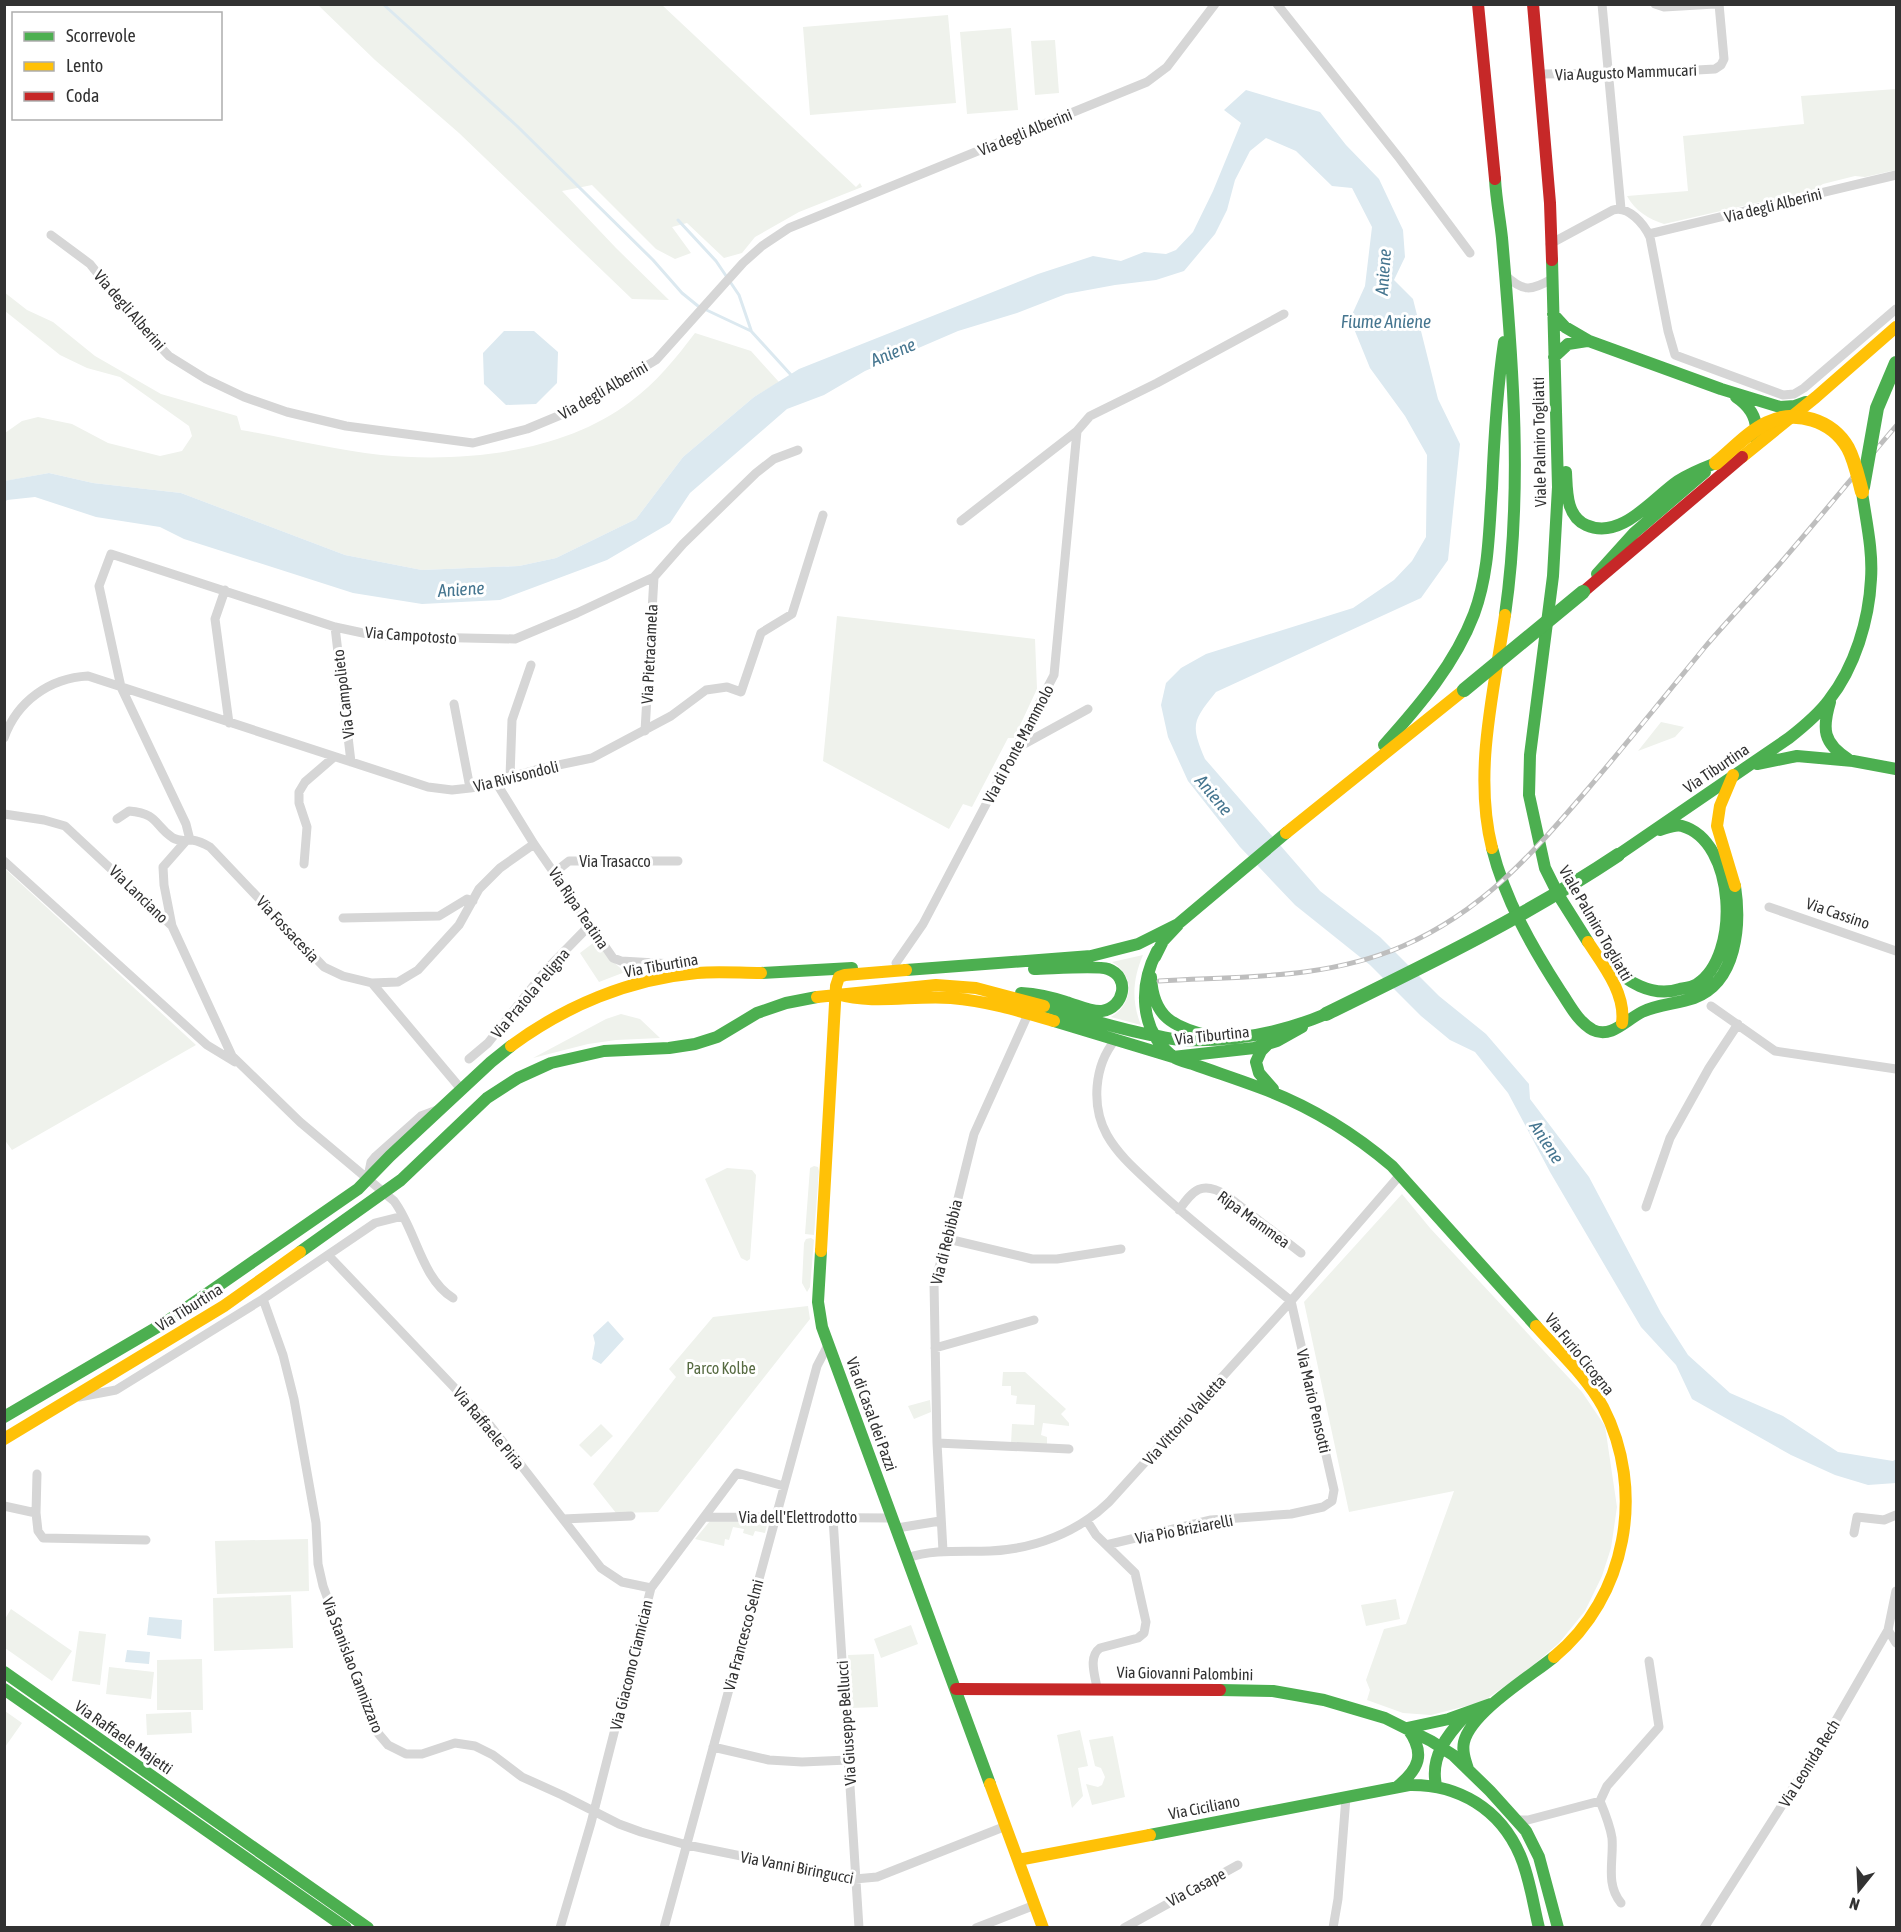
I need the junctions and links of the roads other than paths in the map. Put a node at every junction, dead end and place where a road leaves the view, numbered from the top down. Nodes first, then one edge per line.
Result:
1 (1215, 4) edge
2 (1277, 4) edge
3 (1478, 4) edge
4 (1533, 4) edge
5 (1602, 4) edge
6 (1655, 4) edge
7 (1717, 4) edge
8 (1539, 74) junction
9 (1607, 74) junction
10 (1896, 175) edge
11 (1620, 208) junction
12 (1649, 234) junction
13 (51, 235) dead end
14 (1550, 244) junction
15 (1470, 253) dead end
16 (1505, 275) junction
17 (1552, 279) junction
18 (1896, 309) edge
19 (1284, 314) dead end
20 (1553, 314) junction
21 (1508, 316) junction
22 (1896, 327) edge
23 (1589, 341) junction
24 (1554, 357) junction
25 (1896, 363) edge
26 (1721, 389) junction
27 (1816, 397) junction
28 (1556, 418) junction
29 (1077, 431) junction
30 (798, 450) dead end
31 (1744, 456) junction
32 (1862, 492) junction
33 (1660, 501) junction
34 (823, 515) dead end
35 (962, 521) dead end
36 (654, 577) junction
37 (225, 590) junction
38 (1583, 592) junction
39 (335, 627) junction
40 (531, 665) dead end
41 (121, 687) junction
42 (1831, 698) junction
43 (454, 704) dead end
44 (1088, 709) dead end
45 (229, 723) junction
46 (645, 731) junction
47 (4, 738) edge
48 (1015, 749) junction
49 (334, 757) junction
50 (1853, 761) junction
51 (351, 762) junction
52 (1749, 766) junction
53 (1896, 769) edge
54 (1733, 775) junction
55 (510, 777) junction
56 (1348, 783) junction
57 (497, 784) junction
58 (470, 789) junction
59 (4, 814) edge
60 (117, 819) dead end
61 (1652, 832) junction
62 (187, 841) junction
63 (534, 844) junction
64 (4, 861) edge
65 (678, 861) dead end
66 (304, 864) dead end
67 (555, 872) junction
68 (473, 901) junction
69 (1768, 907) dead end
70 (343, 918) dead end
71 (1178, 924) junction
72 (172, 926) junction
73 (589, 926) junction
74 (1589, 944) junction
75 (1157, 951) junction
76 (1896, 951) edge
77 (896, 963) junction
78 (970, 964) junction
79 (926, 968) junction
80 (698, 973) junction
81 (372, 983) junction
82 (836, 994) junction
83 (1004, 994) junction
84 (1711, 1006) dead end
85 (1029, 1012) junction
86 (1308, 1023) junction
87 (1622, 1023) junction
88 (1738, 1024) junction
89 (1155, 1036) junction
90 (1220, 1039) junction
91 (1115, 1040) junction
92 (1269, 1044) junction
93 (1173, 1057) junction
94 (469, 1059) dead end
95 (237, 1063) junction
96 (1896, 1069) edge
97 (461, 1089) junction
98 (1276, 1092) junction
99 (1400, 1175) junction
100 (368, 1179) junction
101 (384, 1192) junction
102 (1646, 1207) dead end
103 (1179, 1210) junction
104 (403, 1215) junction
105 (948, 1239) junction
106 (1121, 1249) dead end
107 (1301, 1253) dead end
108 (329, 1256) junction
109 (453, 1298) dead end
110 (263, 1299) junction
111 (1291, 1301) junction
112 (1034, 1320) dead end
113 (828, 1345) junction
114 (935, 1348) junction
115 (66, 1400) junction
116 (4, 1417) edge
117 (4, 1439) edge
118 (937, 1443) junction
119 (1069, 1449) dead end
120 (37, 1474) dead end
121 (784, 1486) junction
122 (1332, 1501) joint
123 (4, 1506) edge
124 (36, 1513) junction
125 (1896, 1515) edge
126 (631, 1516) dead end
127 (704, 1517) junction
128 (775, 1518) junction
129 (833, 1518) junction
130 (563, 1519) junction
131 (940, 1521) junction
132 (1087, 1521) junction
133 (895, 1523) junction
134 (1854, 1533) dead end
135 (146, 1540) dead end
136 (1106, 1545) junction
137 (943, 1551) junction
138 (907, 1558) junction
139 (651, 1588) junction
140 (1896, 1591) edge
141 (1888, 1630) junction
142 (1896, 1643) edge
143 (1649, 1661) dead end
144 (4, 1672) edge
145 (1097, 1688) junction
146 (4, 1689) edge
147 (956, 1689) junction
148 (1498, 1701) junction
149 (1470, 1712) junction
150 (1407, 1728) junction
151 (713, 1747) junction
152 (1441, 1747) junction
153 (848, 1760) junction
154 (1436, 1764) junction
155 (1468, 1768) junction
156 (1437, 1785) junction
157 (1397, 1787) junction
158 (167, 1794) junction
159 (1346, 1797) junction
160 (1600, 1801) junction
161 (594, 1811) junction
162 (1516, 1820) junction
163 (1006, 1826) junction
164 (221, 1832) junction
165 (687, 1845) junction
166 (1018, 1860) junction
167 (1238, 1865) dead end
168 (855, 1880) junction
169 (1621, 1903) dead end
170 (1035, 1905) junction
171 (1706, 1927) edge
172 (346, 1928) edge
173 (368, 1928) edge
174 (560, 1928) edge
175 (664, 1928) edge
176 (859, 1928) edge
177 (976, 1928) edge
178 (1043, 1928) edge
179 (1124, 1928) edge
180 (1333, 1928) edge
181 (1539, 1928) edge
182 (1558, 1928) edge

1 - 13 street, Via degli Alberini
2 - 15 street
3 - 16 main road, Viale Palmiro Togliatti
4 - 8 main road, Viale Palmiro Togliatti
5 - 9 street
6 - 7 street, Via Augusto Mammucari
7 - 9 street, Via Augusto Mammucari
8 - 9 street, Via Augusto Mammucari
8 - 14 main road, Viale Palmiro Togliatti
9 - 11 street
10 - 12 street, Via degli Alberini
11 - 12 street
11 - 14 street
12 - 18 street
14 - 17 main road, Viale Palmiro Togliatti
16 - 17 street
16 - 21 main road, Viale Palmiro Togliatti
17 - 20 main road, Viale Palmiro Togliatti
19 - 29 street
20 - 23 main road
20 - 24 main road, Viale Palmiro Togliatti
21 - 56 main road
21 - 87 main road, Viale Palmiro Togliatti
22 - 27 main road
23 - 24 main road
23 - 26 main road
24 - 28 main road, Viale Palmiro Togliatti
25 - 32 main road, Via Tiburtina, bridge
26 - 27 main road
26 - 31 main road
27 - 31 main road
28 - 33 main road
28 - 74 main road, Viale Palmiro Togliatti
29 - 35 street
29 - 48 street, Via di Ponte Mammolo
30 - 36 street, Via Campotosto
31 - 38 main road
32 - 33 main road, bridge
32 - 42 main road, Via Tiburtina
33 - 38 main road
34 - 46 street, Via Rivisondoli
36 - 39 street, Via Campotosto
36 - 46 street, Via Pietracamela
37 - 39 street, Via Campotosto
37 - 41 street, Via Campotosto
37 - 45 street
38 - 56 main road, bridge
39 - 51 street, Via Campolieto
40 - 55 street
41 - 45 street, Via Rivisondoli
41 - 47 street, Via Rivisondoli
41 - 62 street
42 - 50 main road
42 - 52 main road, Via Tiburtina
43 - 58 street
44 - 48 street
45 - 49 street, Via Rivisondoli
46 - 55 street, Via Rivisondoli
48 - 77 street, Via di Ponte Mammolo
49 - 51 street, Via Rivisondoli
49 - 66 street
50 - 52 main road
50 - 53 main road
51 - 58 street, Via Rivisondoli
52 - 54 main road, Via Tiburtina
54 - 61 main road, Via Tiburtina
54 - 87 main road
55 - 57 street, Via Rivisondoli
56 - 71 main road, Via Tiburtina
57 - 58 street, Via Rivisondoli
57 - 63 street, Via Ripa Teatina
59 - 72 street, Via Lanciano
60 - 62 street, Via Fossacesia
61 - 74 main road
61 - 86 main road, Via Tiburtina, bridge
62 - 72 street
62 - 81 street, Via Fossacesia
63 - 67 street, Via Ripa Teatina
63 - 68 street
64 - 95 street, Via Lanciano
65 - 67 street, Via Trasacco
67 - 73 street, Via Ripa Teatina
68 - 70 street
68 - 81 street
69 - 76 street, Via Cassino
71 - 75 main road
71 - 78 main road, Via Tiburtina
72 - 95 street, Via Lanciano
73 - 80 street, Via Ripa Teatina
73 - 94 street, Via Pratola Peligna
74 - 87 main road, Viale Palmiro Togliatti
75 - 89 main road
75 - 90 main road
77 - 79 main road, Via Tiburtina
77 - 80 main road, Via Tiburtina
78 - 79 main road, Via Tiburtina
78 - 83 main road
79 - 82 main road, Via Tiburtina
80 - 97 main road, Via Tiburtina
81 - 97 street
82 - 83 main road, Via Tiburtina
82 - 85 main road, Via Tiburtina
82 - 101 main road, Via Tiburtina
82 - 113 main road, Via di Casal dei Pazzi
83 - 89 main road, Via Tiburtina
84 - 88 street
85 - 91 main road, Via Tiburtina
85 - 105 street, Via di Rebibbia
86 - 90 main road, Via Tiburtina
86 - 92 main road, Via Tiburtina
88 - 96 street
88 - 102 street
89 - 90 main road, Via Tiburtina
89 - 93 main road
91 - 93 main road, Via Tiburtina
91 - 103 street
92 - 93 main road, Via Tiburtina
92 - 98 main road, Via Furio Cicogna
93 - 98 main road, Via Furio Cicogna
95 - 100 street, Via Lanciano
97 - 100 main road, Via Tiburtina
98 - 99 main road, Via Furio Cicogna
99 - 111 street, Via Vittorio Valletta
99 - 148 main road, Via Furio Cicogna
100 - 101 street, Via Lanciano
100 - 116 main road, Via Tiburtina
101 - 104 street, Via Lanciano
101 - 115 main road, Via Tiburtina
103 - 107 street, Ripa Mammea
103 - 111 street
104 - 108 street, Via Tiburtina
104 - 109 street, Via Lanciano
105 - 106 street
105 - 114 street, Via di Rebibbia
108 - 110 street, Via Tiburtina
108 - 130 street, Via Raffaele Piria
110 - 115 street, Via Tiburtina
110 - 161 street, Via Stanislao Cannizzaro
111 - 122 street, Via Mario Pensotti
111 - 132 street, Via Vittorio Valletta
112 - 114 street
113 - 121 street, Via Francesco Selmi
113 - 133 main road, Via di Casal dei Pazzi
114 - 118 street, Via di Rebibbia
115 - 117 main road, Via Tiburtina
118 - 119 street
118 - 131 street, Via di Rebibbia
120 - 124 street
121 - 127 street, Via Giacomo Ciamician
121 - 128 street, Via Francesco Selmi
122 - 136 street, Via Pio Briziarelli
123 - 124 street
124 - 135 street
125 - 134 street
126 - 130 street
127 - 128 street, Via dell'Elettrodotto
127 - 139 street, Via Giacomo Ciamician
128 - 129 street, Via dell'Elettrodotto
128 - 151 street, Via Francesco Selmi
129 - 133 street, Via dell'Elettrodotto
129 - 153 street, Via Giuseppe Bellucci
130 - 139 street, Via Raffaele Piria
131 - 133 street
131 - 137 street, Via di Rebibbia
132 - 136 street
132 - 137 street, Via Vittorio Valletta
133 - 138 main road, Via di Casal dei Pazzi
136 - 145 street
137 - 138 street, Via Vittorio Valletta
138 - 147 main road, Via di Casal dei Pazzi
139 - 161 street, Via Giacomo Ciamician
140 - 141 street, Via Leonida Rech
141 - 142 street
141 - 171 street, Via Leonida Rech
143 - 160 street
144 - 158 main road, Via Raffaele Majetti
145 - 147 main road, Via Giovanni Palombini
145 - 150 main road, Via Giovanni Palombini
146 - 158 main road, Via Raffaele Majetti
147 - 163 main road, Via di Casal dei Pazzi
148 - 149 main road, Via Furio Cicogna
148 - 155 main road, Via Furio Cicogna
149 - 150 main road, Via Furio Cicogna
149 - 152 main road, Via Furio Cicogna
150 - 152 main road, Via Giovanni Palombini
150 - 157 main road
151 - 153 street
151 - 165 street, Via Francesco Selmi
152 - 154 main road
152 - 155 main road, Via Giovanni Palombini
153 - 168 street, Via Giuseppe Bellucci
154 - 155 main road
154 - 156 main road
155 - 162 main road, Via Giovanni Palombini
156 - 157 main road, Via Ciciliano
156 - 181 main road
157 - 159 main road, Via Ciciliano
158 - 164 main road, Via Raffaele Majetti
159 - 166 main road, Via Ciciliano
159 - 180 street
160 - 162 street
160 - 169 street
161 - 165 street, Via Stanislao Cannizzaro
161 - 174 street, Via Giacomo Ciamician
162 - 182 main road, Via Giovanni Palombini
163 - 166 main road, Via di Casal dei Pazzi
163 - 168 street, Via Vanni Biringucci
164 - 172 main road, Via Raffaele Majetti
164 - 173 main road, Via Raffaele Majetti
165 - 168 street, Via Vanni Biringucci
165 - 175 street, Via Francesco Selmi
166 - 170 main road
167 - 179 street, Via Casape
168 - 176 street, Via Giuseppe Bellucci
170 - 177 street
170 - 178 main road

